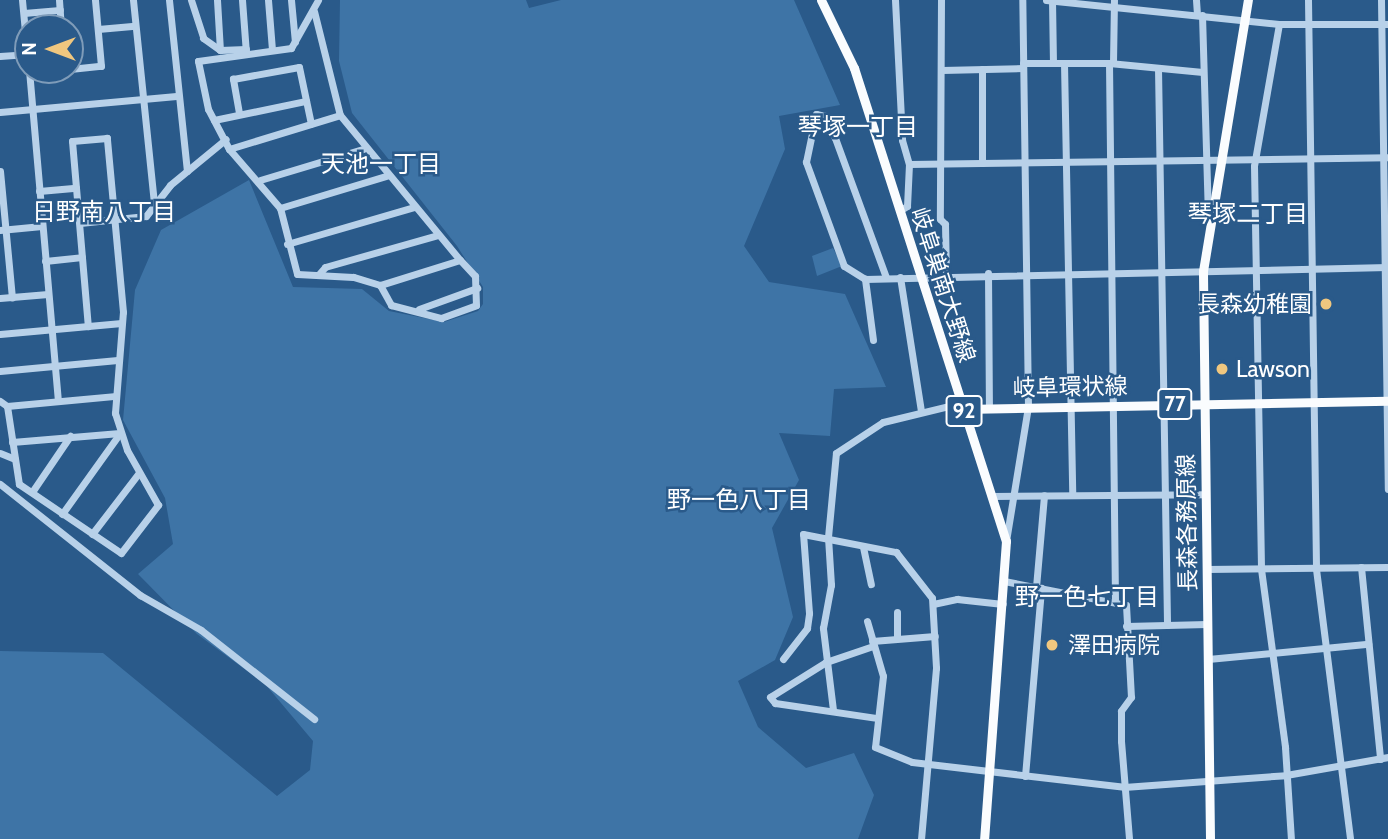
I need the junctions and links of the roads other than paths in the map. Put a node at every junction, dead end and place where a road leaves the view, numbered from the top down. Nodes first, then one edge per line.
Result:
1 (22, 0) edge
2 (59, 0) edge
3 (95, 0) edge
4 (133, 0) edge
5 (169, 0) edge
6 (191, 0) edge
7 (217, 0) edge
8 (242, 0) edge
9 (268, 0) edge
10 (291, 0) edge
11 (318, 0) edge
12 (821, 0) edge
13 (895, 0) edge
14 (941, 0) edge
15 (1022, 0) edge
16 (1046, 0) edge
17 (1155, 0) edge
18 (1196, 0) edge
19 (1248, 0) edge
20 (1308, 0) edge
21 (1381, 0) edge
22 (1057, 1) edge
23 (1114, 3) edge
24 (60, 10) junction
25 (1156, 10) junction
26 (314, 11) junction
27 (23, 13) joint
28 (60, 14) edge
29 (1200, 14) junction
30 (1244, 20) junction
31 (1279, 24) junction
32 (1385, 24) edge
33 (135, 26) junction
34 (1309, 26) junction
35 (98, 29) junction
36 (295, 43) junction
37 (220, 50) junction
38 (272, 50) junction
39 (246, 51) junction
40 (1053, 63) junction
41 (1064, 63) junction
42 (1111, 63) junction
43 (1023, 66) junction
44 (84, 68) edge
45 (1158, 68) junction
46 (982, 69) junction
47 (942, 70) junction
48 (1203, 72) junction
49 (30, 84) edge
50 (176, 96) junction
51 (142, 99) junction
52 (306, 100) junction
53 (32, 109) junction
54 (0, 112) edge
55 (239, 114) junction
56 (340, 115) junction
57 (214, 120) junction
58 (311, 124) junction
59 (226, 139) junction
60 (229, 149) junction
61 (363, 149) junction
62 (1386, 157) edge
63 (1310, 159) junction
64 (1204, 160) junction
65 (1219, 160) junction
66 (1256, 160) junction
67 (1159, 161) junction
68 (1066, 162) junction
69 (1110, 162) junction
70 (982, 163) junction
71 (1024, 163) junction
72 (909, 164) junction
73 (943, 164) junction
74 (0, 171) edge
75 (187, 171) junction
76 (386, 176) junction
77 (260, 180) junction
78 (76, 188) junction
79 (39, 191) junction
80 (154, 204) junction
81 (414, 207) junction
82 (280, 208) junction
83 (899, 211) junction
84 (1208, 213) junction
85 (114, 219) junction
86 (80, 223) junction
87 (42, 226) junction
88 (3, 230) edge
89 (439, 235) junction
90 (287, 244) junction
91 (82, 257) junction
92 (460, 260) junction
93 (45, 261) junction
94 (9, 263) junction
95 (0, 264) edge
96 (1386, 268) edge
97 (1312, 269) junction
98 (1256, 270) junction
99 (1111, 271) junction
100 (1161, 271) junction
101 (1203, 271) junction
102 (1026, 272) junction
103 (1068, 272) junction
104 (988, 273) junction
105 (318, 274) junction
106 (918, 274) junction
107 (946, 274) junction
108 (886, 277) junction
109 (900, 278) junction
110 (865, 279) junction
111 (380, 285) junction
112 (477, 288) junction
113 (48, 294) junction
114 (12, 297) junction
115 (0, 298) edge
116 (419, 309) junction
117 (122, 323) junction
118 (88, 326) junction
119 (51, 330) junction
120 (0, 334) edge
121 (873, 340) dead end
122 (117, 360) junction
123 (54, 366) junction
124 (0, 370) edge
125 (114, 396) junction
126 (58, 401) junction
127 (1387, 401) edge
128 (1258, 402) junction
129 (1314, 402) junction
130 (4, 403) edge
131 (1205, 403) junction
132 (1162, 404) junction
133 (1113, 405) junction
134 (962, 406) junction
135 (1070, 406) junction
136 (1028, 407) junction
137 (989, 408) junction
138 (921, 411) junction
139 (9, 422) junction
140 (0, 424) edge
141 (120, 433) junction
142 (70, 436) junction
143 (12, 442) junction
144 (0, 453) edge
145 (15, 459) junction
146 (138, 474) junction
147 (0, 484) edge
148 (1388, 489) edge
149 (32, 492) junction
150 (1206, 494) junction
151 (1015, 495) junction
152 (1044, 495) junction
153 (1072, 495) junction
154 (1164, 495) junction
155 (993, 496) junction
156 (1115, 496) junction
157 (62, 514) junction
158 (92, 534) junction
159 (828, 537) junction
160 (1006, 541) junction
161 (863, 547) junction
162 (1361, 567) junction
163 (1388, 567) edge
164 (1206, 569) junction
165 (1261, 569) junction
166 (1316, 569) junction
167 (1004, 581) junction
168 (871, 584) dead end
169 (1039, 588) junction
170 (1115, 602) junction
171 (933, 604) junction
172 (1003, 604) junction
173 (897, 612) dead end
174 (867, 621) dead end
175 (1208, 624) junction
176 (1167, 625) junction
177 (807, 626) junction
178 (823, 626) junction
179 (1126, 626) junction
180 (897, 636) junction
181 (935, 636) junction
182 (872, 643) junction
183 (1368, 644) junction
184 (1325, 649) junction
185 (1269, 653) junction
186 (783, 659) dead end
187 (1208, 659) junction
188 (826, 662) junction
189 (833, 710) junction
190 (876, 718) junction
191 (314, 719) dead end
192 (1384, 758) edge
193 (928, 764) junction
194 (1338, 767) junction
195 (989, 773) junction
196 (1286, 775) junction
197 (1025, 776) junction
198 (1209, 781) junction
199 (1124, 787) junction
200 (921, 839) edge
201 (984, 839) edge
202 (1129, 839) edge
203 (1210, 839) edge
204 (1291, 839) edge
205 (1350, 839) edge

1 - 27 street
2 - 24 street
3 - 35 street
4 - 33 street
5 - 50 street
6 - 37 street
7 - 37 street
8 - 39 street
9 - 38 street
10 - 36 street
11 - 26 street
12 - 83 main road, 岐阜巣南大野線 / 92
13 - 72 street
14 - 47 street
15 - 43 street
16 - 22 street
17 - 25 street
18 - 29 street
19 - 30 main road, 長森各務原線
20 - 34 street
21 - 32 street
22 - 23 street
22 - 40 street
23 - 25 street
23 - 42 street
24 - 27 street
24 - 28 street
25 - 29 street
26 - 36 street
26 - 56 street
29 - 30 street
29 - 48 street
30 - 31 street
30 - 65 main road, 長森各務原線
31 - 34 street
31 - 66 street
32 - 34 street
32 - 62 street
33 - 35 street
33 - 51 street
34 - 63 street
35 - 44 street
36 - 38 street
37 - 39 street
38 - 39 street
39 - 57 street
40 - 41 street
40 - 43 street
41 - 42 street
41 - 68 street
42 - 45 street
42 - 69 street
43 - 46 street
43 - 71 street
45 - 48 street
45 - 67 street
46 - 47 street
46 - 70 street
47 - 73 street
48 - 64 street
49 - 53 street
50 - 51 street
50 - 75 street
51 - 53 street
51 - 80 street
52 - 55 street
52 - 55 street
52 - 58 street
53 - 54 street
53 - 79 street
55 - 57 street
56 - 58 street
56 - 61 street
57 - 59 street
58 - 60 street
59 - 60 street
59 - 75 street
60 - 77 street
61 - 76 street
61 - 77 street
62 - 63 street
62 - 96 street
63 - 66 street
63 - 97 street
64 - 65 street
64 - 67 street
64 - 84 street
65 - 66 street
65 - 84 main road, 長森各務原線
66 - 98 street
67 - 69 street
67 - 100 street
68 - 69 street
68 - 71 street
68 - 103 street
69 - 99 street
70 - 71 street
70 - 73 street
71 - 102 street
72 - 73 street
72 - 83 street
73 - 107 street
74 - 88 street
75 - 80 street
76 - 81 street
76 - 82 street
77 - 82 street
78 - 79 street
78 - 85 street
78 - 86 street
79 - 87 street
80 - 85 street
81 - 89 street
81 - 90 street
82 - 90 street
83 - 106 main road, 岐阜巣南大野線 / 92
84 - 101 main road, 長森各務原線
85 - 86 street
85 - 117 street
86 - 91 street
87 - 88 street
87 - 93 street
88 - 94 street
89 - 92 street
89 - 105 street
90 - 105 street
91 - 93 street
91 - 118 street
92 - 111 street
92 - 112 street
93 - 113 street
94 - 95 street
94 - 114 street
96 - 97 street
96 - 127 street
97 - 98 street
97 - 129 street
98 - 101 street
98 - 128 street
99 - 100 street
99 - 103 street
99 - 133 street
100 - 101 street
100 - 132 street
101 - 131 main road, 長森各務原線
102 - 103 street
102 - 104 street
102 - 136 street
103 - 135 street
104 - 107 street
104 - 137 street
105 - 111 street
106 - 107 street
106 - 109 street
106 - 134 main road, 岐阜巣南大野線 / 92
108 - 109 street
108 - 110 street
108 - 110 street
109 - 138 street
110 - 121 street
111 - 116 street
112 - 116 street
112 - 116 street
113 - 114 street
113 - 119 street
114 - 115 street
117 - 118 street
117 - 122 street
118 - 119 street
119 - 120 street
119 - 123 street
122 - 123 street
122 - 125 street
123 - 124 street
123 - 126 street
125 - 126 street
125 - 141 street
126 - 130 street
127 - 129 main road, 岐阜環状線 / 77
127 - 148 street
128 - 129 main road, 岐阜環状線 / 77
128 - 131 main road, 岐阜環状線 / 77
128 - 165 street
129 - 166 street
130 - 139 street
131 - 132 main road, 岐阜環状線 / 77
131 - 150 main road, 長森各務原線
132 - 133 main road, 岐阜環状線 / 77
132 - 154 street
133 - 135 main road, 岐阜環状線 / 77
133 - 156 street
134 - 137 main road, 岐阜環状線 / 77
134 - 138 street
134 - 155 main road, 岐阜巣南大野線 / 92
135 - 136 main road, 岐阜環状線 / 77
135 - 153 street
136 - 137 main road, 岐阜環状線 / 77
136 - 151 street
138 - 159 street
139 - 140 street
139 - 143 street
141 - 142 street
141 - 146 street
141 - 157 street
142 - 143 street
142 - 149 street
143 - 145 street
144 - 145 street
145 - 149 street
146 - 158 street
146 - 158 street
147 - 191 street
149 - 157 street
150 - 154 street
150 - 164 main road, 長森各務原線
151 - 152 street
151 - 155 street
151 - 160 street
152 - 153 street
152 - 169 street
153 - 156 street
154 - 156 street
154 - 176 street
155 - 160 main road, 岐阜巣南大野線 / 92
156 - 170 street
157 - 158 street
159 - 161 street
159 - 177 street
159 - 178 street
160 - 167 main road, 岐阜巣南大野線 / 92
161 - 168 street
161 - 171 street
162 - 163 street
162 - 166 street
162 - 183 street
164 - 165 street
164 - 175 main road, 長森各務原線
165 - 166 street
165 - 185 street
166 - 184 street
167 - 169 street
167 - 172 main road, 岐阜巣南大野線 / 92
169 - 170 street
169 - 197 street
170 - 179 street
171 - 172 street
171 - 181 street
172 - 195 main road, 岐阜巣南大野線 / 92
173 - 180 street
174 - 182 street
175 - 176 street
175 - 187 main road, 長森各務原線
176 - 179 street
177 - 178 street
177 - 186 street
178 - 188 street
179 - 199 street
180 - 181 street
180 - 182 street
181 - 193 street
182 - 188 street
182 - 190 street
183 - 184 street
183 - 192 street
184 - 185 street
184 - 194 street
185 - 187 street
185 - 196 street
187 - 198 main road, 長森各務原線
188 - 189 street
188 - 189 street
189 - 190 street
190 - 193 street
192 - 194 street
193 - 195 street
193 - 200 street
194 - 196 street
194 - 205 street
195 - 197 street
195 - 201 main road, 岐阜巣南大野線 / 92
196 - 198 street
196 - 204 street
197 - 199 street
198 - 199 street
198 - 203 main road, 長森各務原線
199 - 202 street

